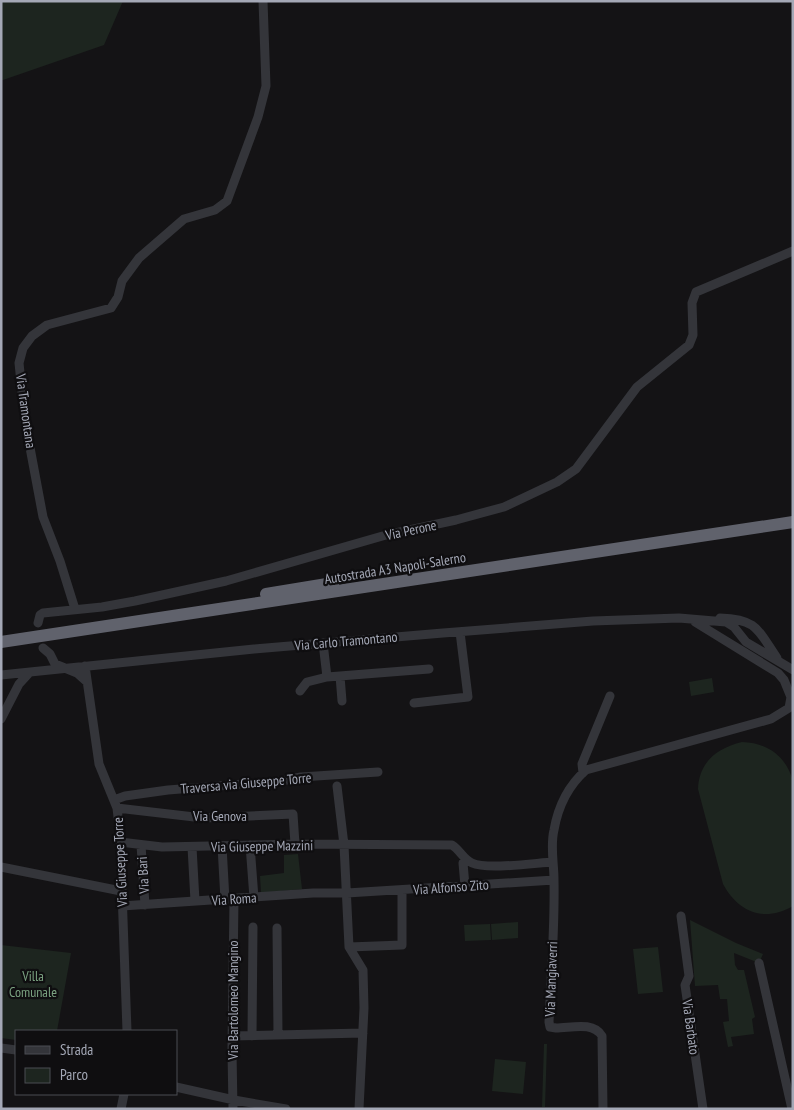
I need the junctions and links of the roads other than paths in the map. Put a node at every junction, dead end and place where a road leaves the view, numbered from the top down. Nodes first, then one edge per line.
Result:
1 (264, 1) edge
2 (793, 251) edge
3 (793, 514) edge
4 (793, 522) edge
5 (75, 609) junction
6 (692, 620) junction
7 (38, 623) dead end
8 (752, 625) junction
9 (460, 632) junction
10 (760, 632) junction
11 (1, 634) edge
12 (743, 636) junction
13 (1, 642) edge
14 (324, 643) junction
15 (730, 644) junction
16 (753, 645) junction
17 (46, 658) junction
18 (780, 662) junction
19 (102, 665) junction
20 (85, 666) junction
21 (64, 668) junction
22 (429, 669) dead end
23 (52, 670) junction
24 (793, 670) edge
25 (42, 671) junction
26 (30, 672) junction
27 (1, 675) edge
28 (340, 676) junction
29 (327, 677) junction
30 (87, 682) junction
31 (300, 691) dead end
32 (610, 696) dead end
33 (792, 699) edge
34 (342, 701) dead end
35 (414, 703) dead end
36 (1, 719) edge
37 (378, 772) dead end
38 (583, 773) junction
39 (337, 786) dead end
40 (116, 804) junction
41 (120, 842) junction
42 (295, 844) junction
43 (141, 845) junction
44 (250, 845) junction
45 (344, 845) junction
46 (222, 846) junction
47 (192, 847) junction
48 (465, 859) junction
49 (553, 862) junction
50 (2, 868) edge
51 (554, 880) junction
52 (465, 886) junction
53 (402, 890) junction
54 (121, 891) junction
55 (347, 893) junction
56 (254, 898) junction
57 (230, 899) junction
58 (195, 901) junction
59 (145, 905) junction
60 (122, 906) junction
61 (681, 916) dead end
62 (253, 927) dead end
63 (277, 928) dead end
64 (349, 947) junction
65 (759, 963) dead end
66 (127, 1030) edge
67 (363, 1033) junction
68 (278, 1035) junction
69 (232, 1036) junction
70 (252, 1036) junction
71 (1, 1048) edge
72 (15, 1050) edge
73 (178, 1088) edge
74 (124, 1095) edge
75 (233, 1105) edge
76 (121, 1109) edge
77 (286, 1109) edge
78 (359, 1109) edge
79 (603, 1109) edge
80 (703, 1109) edge
81 (792, 1109) edge

1 - 5 street, Via Tramontana
2 - 5 street, Via Perone
3 - 11 highway, Autostrada A3 Napoli-Salerno
4 - 13 highway, Autostrada A3 Napoli-Salerno
5 - 7 street, Via Perone
6 - 8 street, Via Carlo Tramontano
6 - 9 street, Via Carlo Tramontano
6 - 12 street, Via Carlo Tramontano
6 - 15 street
8 - 10 street, Via Carlo Tramontano
8 - 12 street
9 - 14 street, Via Carlo Tramontano
9 - 35 street
10 - 16 street
10 - 18 street, Via Carlo Tramontano
12 - 15 street
12 - 16 street, Via Carlo Tramontano
14 - 19 street, Via Carlo Tramontano
14 - 29 street
15 - 33 street
16 - 18 street, Via Carlo Tramontano
17 - 21 street
17 - 23 street
17 - 25 street
18 - 24 street, Via Carlo Tramontano
19 - 20 street, Via Carlo Tramontano
19 - 30 street
20 - 21 street, Via Carlo Tramontano
20 - 30 street, Via Giuseppe Torre
21 - 23 street, Via Carlo Tramontano
21 - 30 street
22 - 28 street
23 - 25 street, Via Carlo Tramontano
25 - 26 street, Via Carlo Tramontano
26 - 27 street, Via Carlo Tramontano
26 - 36 street
28 - 29 street
28 - 34 street
29 - 31 street
30 - 40 street, Via Giuseppe Torre
32 - 38 street
33 - 38 street
37 - 40 street, Traversa via Giuseppe Torre
38 - 49 street, Via Mangiaverri
39 - 45 street
40 - 41 street, Via Giuseppe Torre
40 - 42 street, Via Genova
41 - 43 street, Via Giuseppe Mazzini
41 - 54 street, Via Giuseppe Torre
42 - 44 street, Via Giuseppe Mazzini
42 - 45 street, Via Giuseppe Mazzini
43 - 47 street, Via Giuseppe Mazzini
43 - 59 street, Via Bari
44 - 46 street, Via Giuseppe Mazzini
44 - 56 street
45 - 48 street, Via Giuseppe Mazzini
45 - 55 street
46 - 47 street, Via Giuseppe Mazzini
46 - 57 street, Via Bartolomeo Mangino
47 - 58 street
48 - 49 street
48 - 52 street
49 - 51 street, Via Mangiaverri
50 - 54 street
51 - 52 street, Via Alfonso Zito
51 - 79 street, Via Mangiaverri
52 - 53 street, Via Alfonso Zito
53 - 55 street, Via Alfonso Zito
53 - 64 street
54 - 60 street, Via Giuseppe Torre
55 - 56 street, Via Roma
55 - 64 street
56 - 57 street, Via Roma
57 - 58 street, Via Roma
57 - 69 street, Via Bartolomeo Mangino
58 - 59 street, Via Roma
59 - 60 street, Via Roma
60 - 66 street, Via Giuseppe Torre
61 - 80 street, Via Barbato
62 - 70 street
63 - 68 street
64 - 67 street
65 - 81 street
67 - 68 street
67 - 78 street
68 - 70 street
69 - 70 street
69 - 75 street, Via Bartolomeo Mangino
71 - 72 street
73 - 75 street
74 - 76 street
75 - 77 street

